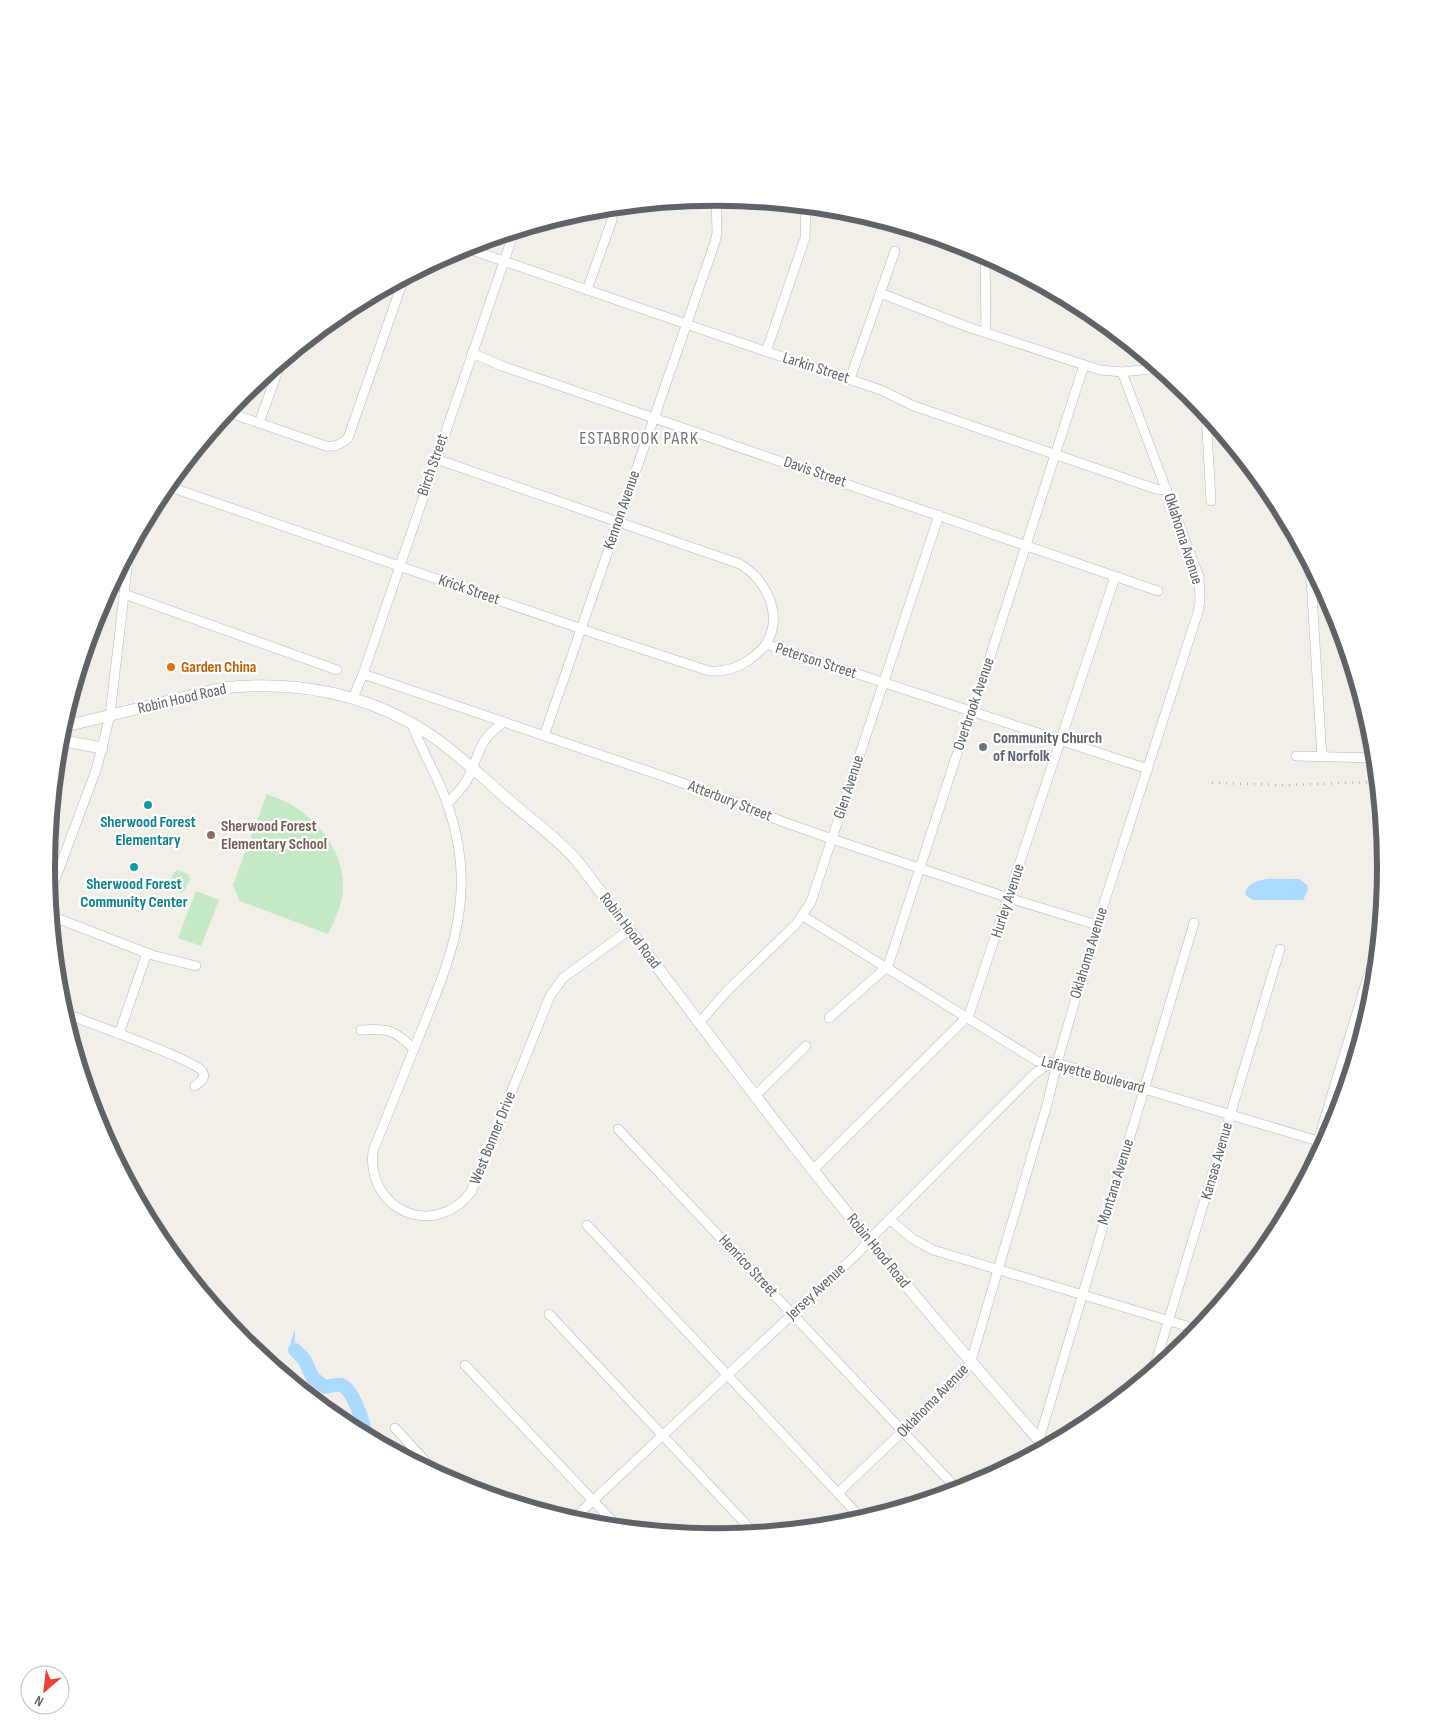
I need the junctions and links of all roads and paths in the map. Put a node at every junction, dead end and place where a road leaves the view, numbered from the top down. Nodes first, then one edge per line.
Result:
1 (716, 206) edge
2 (806, 212) edge
3 (612, 215) edge
4 (512, 239) edge
5 (895, 251) dead end
6 (475, 252) edge
7 (504, 262) junction
8 (985, 263) edge
9 (401, 287) edge
10 (588, 290) junction
11 (880, 293) junction
12 (686, 324) junction
13 (986, 333) junction
14 (766, 352) junction
15 (472, 353) junction
16 (1084, 366) junction
17 (1152, 369) edge
18 (1122, 372) junction
19 (277, 373) edge
20 (850, 380) junction
21 (235, 415) edge
22 (654, 417) junction
23 (259, 423) junction
24 (1206, 423) edge
25 (1056, 454) junction
26 (436, 459) junction
27 (174, 489) edge
28 (1167, 490) junction
29 (1211, 500) dead end
30 (939, 515) junction
31 (619, 521) junction
32 (1026, 545) junction
33 (399, 566) junction
34 (123, 575) edge
35 (1114, 577) junction
36 (1311, 577) edge
37 (1158, 592) dead end
38 (124, 594) junction
39 (581, 629) junction
40 (766, 644) junction
41 (337, 670) dead end
42 (363, 674) junction
43 (884, 684) junction
44 (353, 698) junction
45 (972, 713) junction
46 (110, 715) junction
47 (504, 722) junction
48 (412, 724) junction
49 (71, 725) edge
50 (544, 736) junction
51 (1060, 741) junction
52 (67, 742) edge
53 (102, 748) junction
54 (1296, 756) dead end
55 (1322, 757) junction
56 (1368, 758) edge
57 (472, 768) junction
58 (1148, 769) junction
59 (447, 804) junction
60 (832, 839) junction
61 (921, 868) junction
62 (55, 879) edge
63 (1009, 898) junction
64 (803, 916) junction
65 (57, 918) edge
66 (1194, 923) dead end
67 (1097, 926) junction
68 (629, 930) junction
69 (1280, 950) dead end
70 (147, 952) junction
71 (196, 966) dead end
72 (887, 968) junction
73 (1369, 974) edge
74 (73, 1016) edge
75 (829, 1018) dead end
76 (967, 1018) junction
77 (699, 1023) junction
78 (362, 1030) dead end
79 (119, 1034) junction
80 (806, 1046) dead end
81 (414, 1049) junction
82 (1057, 1063) junction
83 (195, 1086) dead end
84 (1145, 1088) junction
85 (755, 1096) junction
86 (1230, 1115) junction
87 (1325, 1127) edge
88 (618, 1129) dead end
89 (1319, 1141) edge
90 (813, 1170) junction
91 (889, 1219) junction
92 (587, 1225) dead end
93 (869, 1240) junction
94 (998, 1269) junction
95 (1082, 1294) junction
96 (549, 1314) dead end
97 (793, 1314) junction
98 (1169, 1320) junction
99 (1191, 1327) edge
100 (971, 1361) junction
101 (1156, 1362) edge
102 (465, 1365) dead end
103 (728, 1375) junction
104 (395, 1428) dead end
105 (904, 1432) junction
106 (662, 1436) junction
107 (1041, 1443) edge
108 (1042, 1443) edge
109 (426, 1462) edge
110 (953, 1485) edge
111 (838, 1493) junction
112 (593, 1500) junction
113 (857, 1513) edge
114 (578, 1514) edge
115 (612, 1520) edge
116 (750, 1528) edge

1 - 12 street, Kennon Avenue
2 - 14 street
3 - 10 street
4 - 7 street, Birch Street
5 - 11 street
6 - 7 street, Larkin Street
7 - 10 street, Larkin Street
7 - 15 street, Birch Street
8 - 13 street
9 - 23 street
10 - 12 street, Larkin Street
11 - 13 street
11 - 20 street
12 - 14 street, Larkin Street
12 - 22 street, Kennon Avenue
13 - 16 street
14 - 20 street, Larkin Street
15 - 22 street, Davis Street
15 - 26 street, Birch Street
16 - 18 street
16 - 25 street, Overbrook Avenue
17 - 18 street
18 - 28 street, Oklahoma Avenue
19 - 23 street
20 - 25 street, Larkin Street
21 - 23 street
22 - 30 street, Davis Street
22 - 31 street, Kennon Avenue
24 - 29 street
25 - 28 street, Larkin Street
25 - 32 street, Overbrook Avenue
26 - 31 street, Peterson Street
26 - 33 street, Birch Street
27 - 33 street, Krick Street
28 - 58 street, Oklahoma Avenue
30 - 32 street, Davis Street
30 - 43 street, Glen Avenue
31 - 39 street, Kennon Avenue
31 - 40 street, Peterson Street
32 - 35 street, Davis Street
32 - 45 street, Overbrook Avenue
33 - 39 street, Krick Street
33 - 42 street, Birch Street
34 - 38 street
35 - 37 street, Davis Street
35 - 51 street, Hurley Avenue
36 - 55 street
38 - 41 street
38 - 46 street
39 - 40 street, Krick Street
39 - 50 street, Kennon Avenue
40 - 43 street, Peterson Street
42 - 44 street, Birch Street
42 - 47 street, Atterbury Street
43 - 45 street, Peterson Street
43 - 60 street, Glen Avenue
44 - 46 street, Robin Hood Road
44 - 48 street, Robin Hood Road
45 - 51 street, Peterson Street
45 - 61 street, Overbrook Avenue
46 - 49 street, Robin Hood Road
46 - 53 street
47 - 50 street, Atterbury Street
47 - 57 street
48 - 57 street, Robin Hood Road
48 - 59 street, West Bonner Drive
50 - 60 street, Atterbury Street
51 - 58 street, Peterson Street
51 - 63 street, Hurley Avenue
52 - 53 street
53 - 62 street
54 - 55 street
55 - 56 street
57 - 59 street
57 - 68 street, Robin Hood Road
58 - 67 street, Oklahoma Avenue
59 - 81 street, West Bonner Drive
60 - 61 street, Atterbury Street
60 - 64 street, Glen Avenue
61 - 63 street, Atterbury Street
61 - 72 street, Overbrook Avenue
63 - 67 street, Atterbury Street
63 - 76 street, Hurley Avenue
64 - 72 street, Lafayette Boulevard
64 - 77 street, Glen Avenue
65 - 70 street
66 - 84 street, Montana Avenue
67 - 82 street, Oklahoma Avenue
68 - 77 street, Robin Hood Road
68 - 81 street, West Bonner Drive
69 - 86 street, Kansas Avenue
70 - 71 street
70 - 79 street
72 - 75 street
72 - 76 street, Lafayette Boulevard
73 - 87 street
74 - 79 street
76 - 82 street, Lafayette Boulevard
76 - 90 street, Hurley Avenue
77 - 85 street, Robin Hood Road
78 - 81 street
79 - 83 street
80 - 85 street
82 - 84 street, Lafayette Boulevard
82 - 91 street, Jersey Avenue
82 - 94 street, Oklahoma Avenue
84 - 86 street, Lafayette Boulevard
84 - 95 street, Montana Avenue
85 - 90 street, Robin Hood Road
86 - 89 street, Lafayette Boulevard
86 - 98 street, Kansas Avenue
88 - 97 street, Henrico Street
90 - 93 street, Robin Hood Road
91 - 93 street, Jersey Avenue
91 - 94 street
92 - 103 street
93 - 97 street, Jersey Avenue
93 - 100 street, Robin Hood Road
94 - 95 street
94 - 100 street, Oklahoma Avenue
95 - 98 street
95 - 108 street, Montana Avenue
96 - 106 street
97 - 103 street, Jersey Avenue
97 - 105 street, Henrico Street
98 - 99 street
98 - 101 street, Kansas Avenue
100 - 105 street, Oklahoma Avenue
100 - 107 street, Robin Hood Road
102 - 112 street
103 - 106 street, Jersey Avenue
103 - 111 street
104 - 109 street
105 - 110 street, Henrico Street
105 - 111 street, Oklahoma Avenue
106 - 112 street, Jersey Avenue
106 - 116 street
111 - 113 street
112 - 114 street, Jersey Avenue
112 - 115 street

